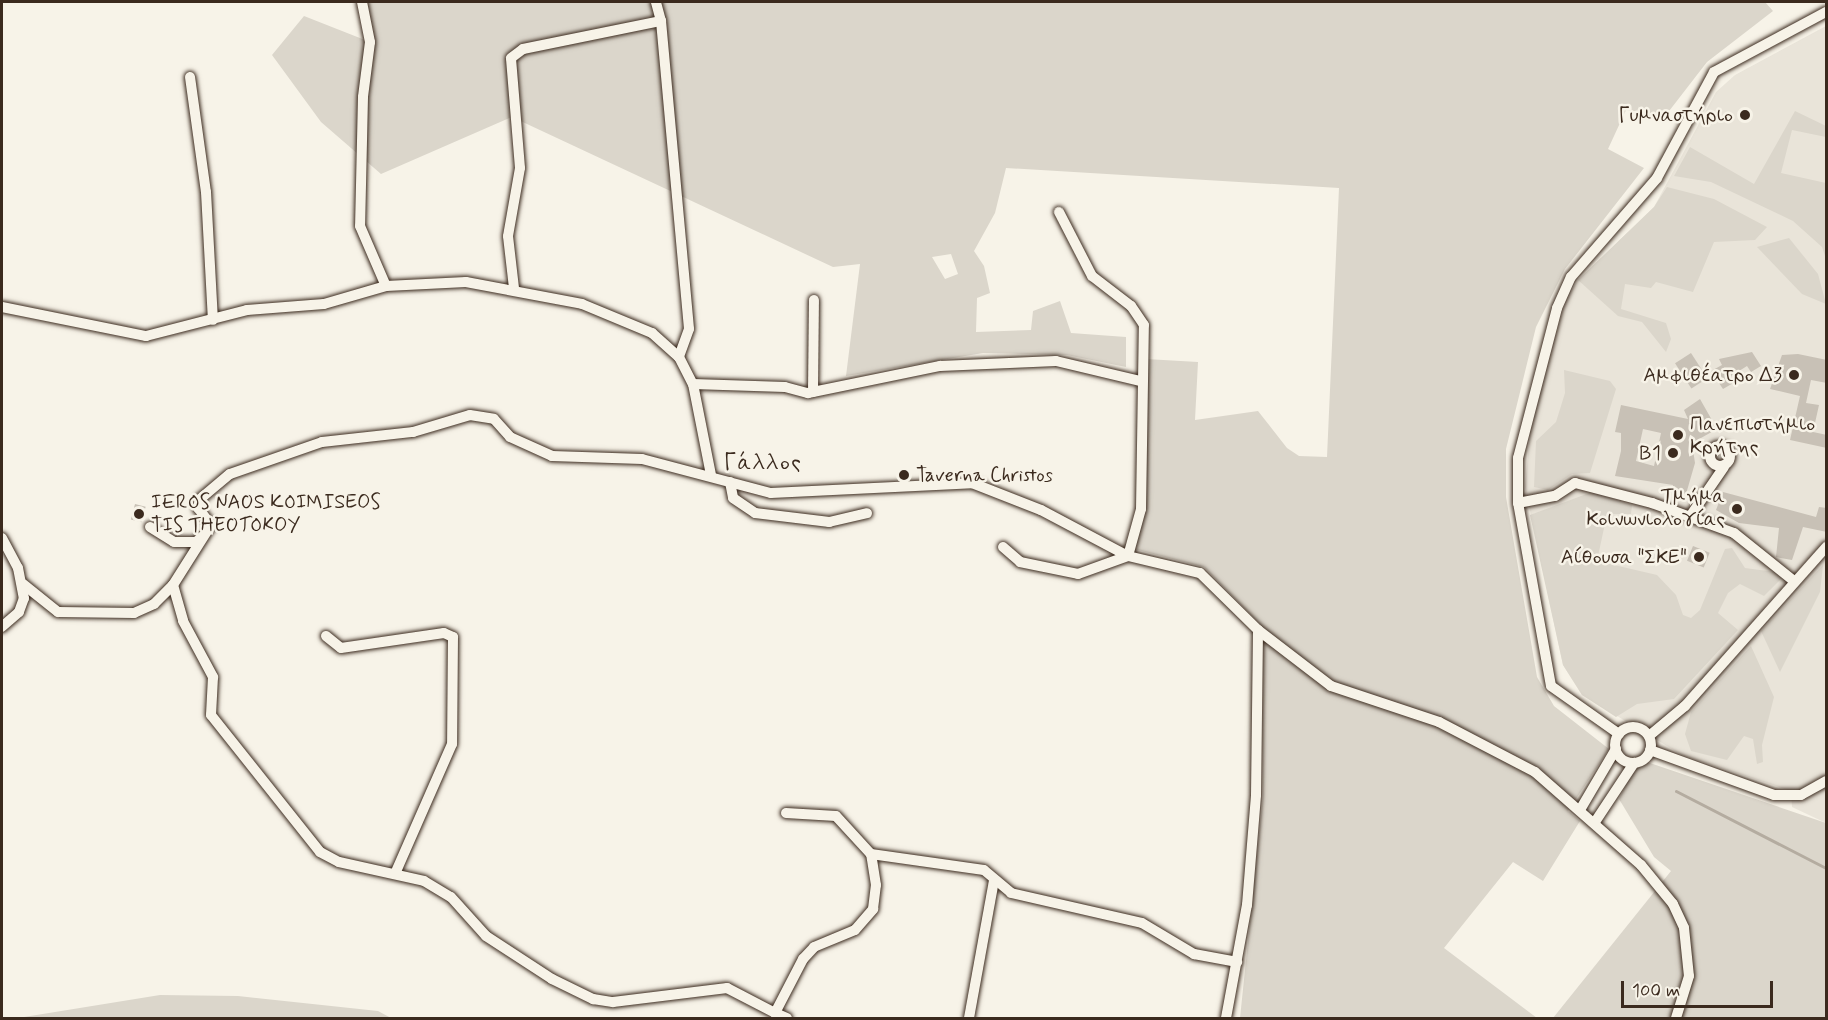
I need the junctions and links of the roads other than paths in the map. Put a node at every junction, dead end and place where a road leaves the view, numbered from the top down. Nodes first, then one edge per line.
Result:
1 (362, 2) edge
2 (656, 2) edge
3 (1827, 12) edge
4 (660, 21) junction
5 (190, 77) dead end
6 (1059, 212) dead end
7 (386, 286) junction
8 (514, 288) junction
9 (814, 300) dead end
10 (2, 307) edge
11 (213, 320) junction
12 (679, 357) junction
13 (1140, 381) junction
14 (693, 384) junction
15 (813, 392) junction
16 (1724, 467) dead end
17 (711, 475) junction
18 (730, 482) junction
19 (1518, 503) junction
20 (867, 513) dead end
21 (1691, 515) junction
22 (150, 527) dead end
23 (208, 531) junction
24 (2, 538) edge
25 (1004, 547) dead end
26 (1827, 547) edge
27 (1128, 556) junction
28 (1794, 581) junction
29 (23, 584) junction
30 (173, 585) junction
31 (2, 627) edge
32 (1258, 630) junction
33 (326, 636) dead end
34 (1619, 734) junction
35 (1649, 736) junction
36 (1616, 749) junction
37 (1650, 750) junction
38 (1634, 763) junction
39 (1827, 781) edge
40 (1580, 810) junction
41 (786, 813) dead end
42 (1595, 822) junction
43 (871, 854) junction
44 (395, 874) junction
45 (994, 880) junction
46 (1237, 962) junction
47 (775, 1013) junction
48 (787, 1018) edge
49 (969, 1018) edge
50 (1226, 1018) edge
51 (1676, 1018) edge

1 - 7 street
2 - 4 street
3 - 19 street
4 - 8 street
4 - 12 street
5 - 11 street
6 - 13 street
7 - 8 street
7 - 11 street
8 - 12 street
9 - 15 street
10 - 11 street
12 - 14 street
13 - 15 street
13 - 27 street
14 - 15 street
14 - 17 street
16 - 21 street
17 - 18 street
17 - 23 street
18 - 20 street
18 - 27 street
19 - 21 street
19 - 34 street
21 - 28 street
22 - 23 street
23 - 30 street
24 - 29 street
25 - 27 street
26 - 28 street
27 - 32 street
28 - 35 street
29 - 30 street
29 - 31 street
30 - 44 street
32 - 40 street
32 - 46 street
33 - 44 street
34 - 35 street
34 - 36 street
35 - 37 street
36 - 38 street
36 - 40 street
37 - 38 street
37 - 39 street
38 - 42 street
40 - 42 street
41 - 43 street
42 - 51 street
43 - 45 street
43 - 47 street
44 - 47 street
45 - 46 street
45 - 49 street
46 - 50 street
47 - 48 street

